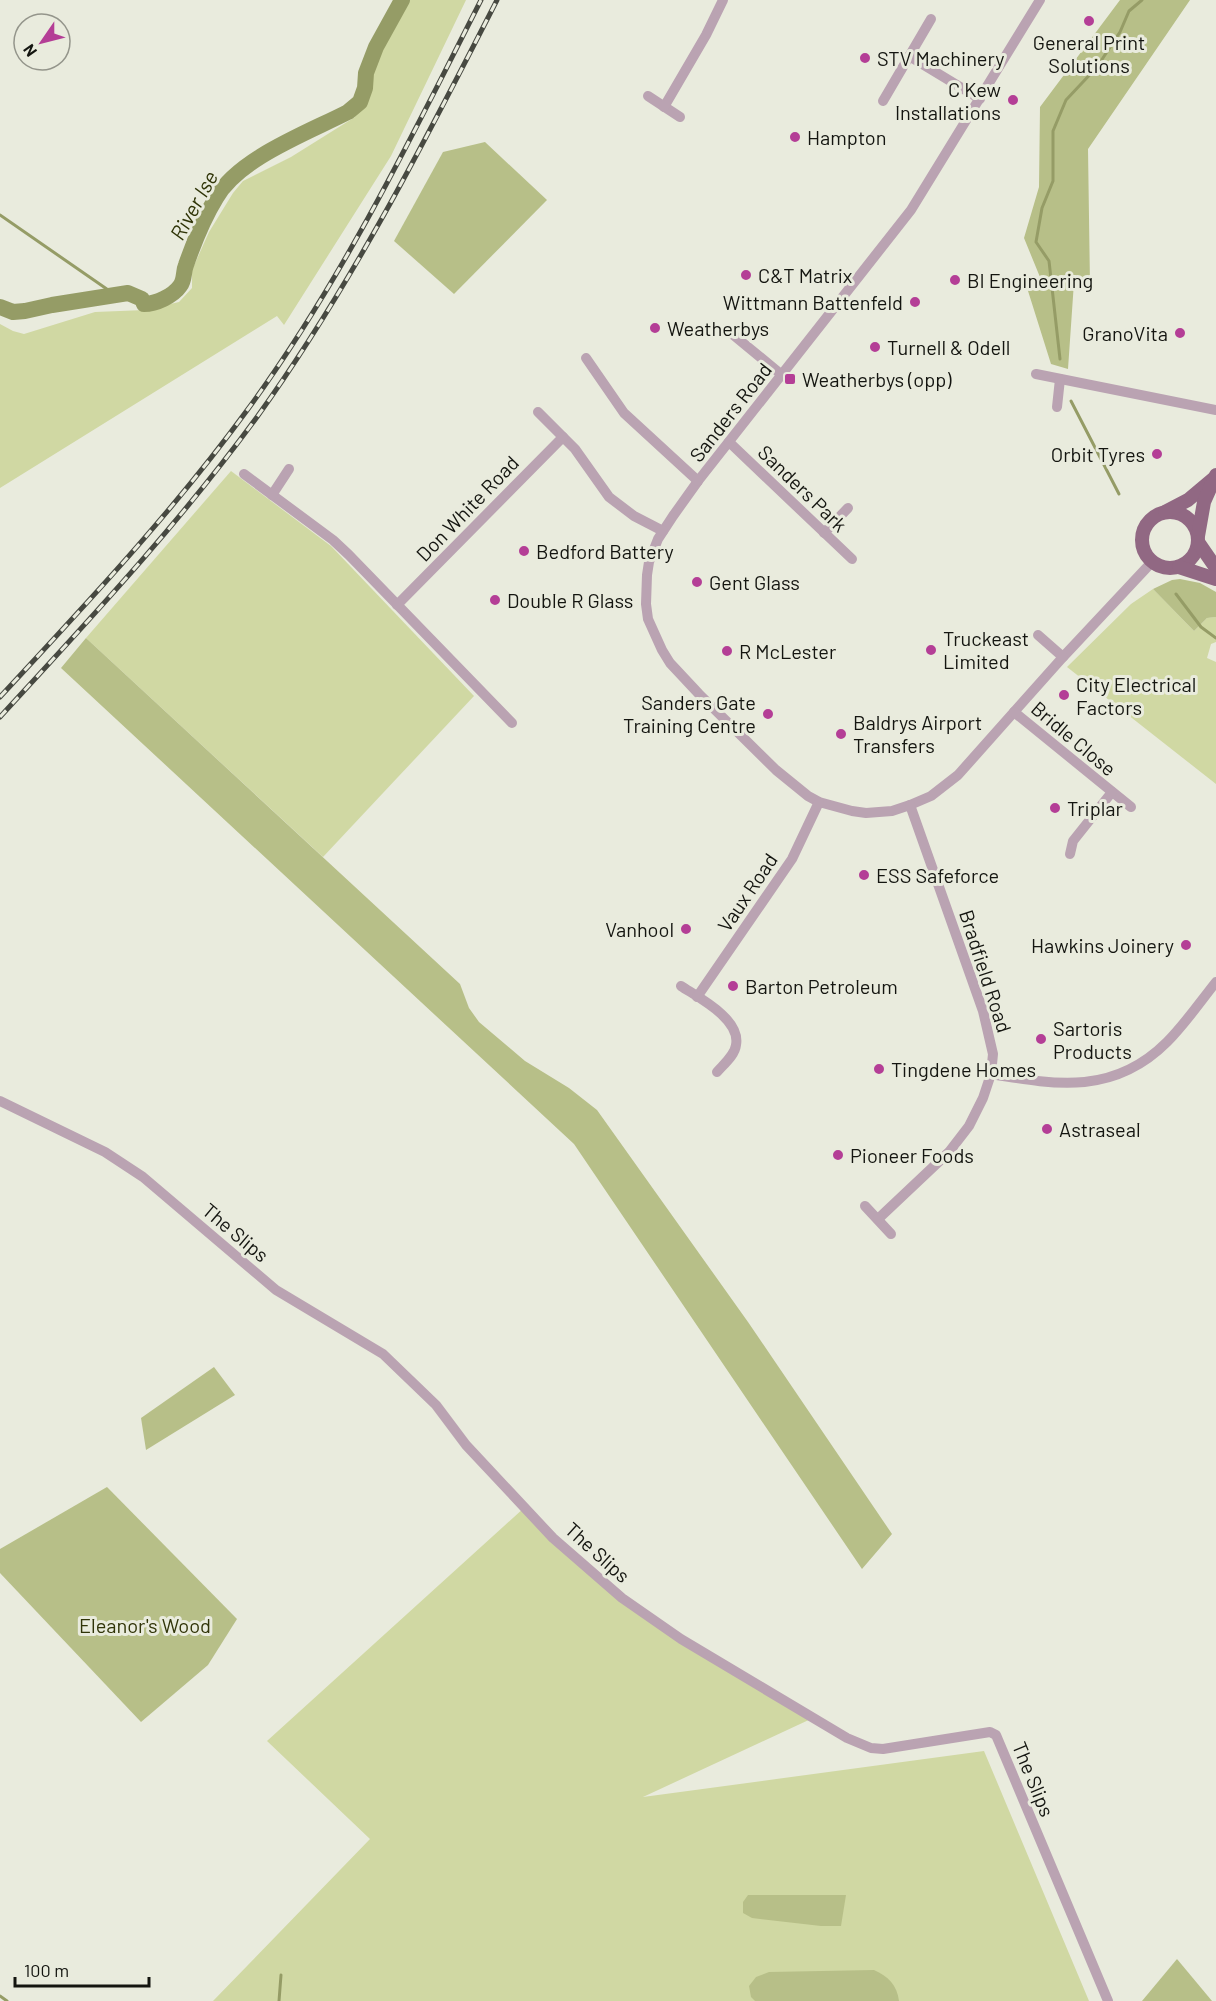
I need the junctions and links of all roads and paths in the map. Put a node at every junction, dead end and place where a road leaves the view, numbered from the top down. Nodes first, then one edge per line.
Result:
1 (723, 0) edge
2 (1040, 0) edge
3 (931, 19) dead end
4 (909, 56) junction
5 (648, 96) dead end
6 (980, 99) junction
7 (883, 101) dead end
8 (664, 107) junction
9 (680, 117) dead end
10 (726, 328) dead end
11 (586, 358) dead end
12 (1036, 374) dead end
13 (782, 375) junction
14 (1060, 379) junction
15 (1057, 407) dead end
16 (1216, 410) edge
17 (538, 412) dead end
18 (563, 437) junction
19 (729, 442) junction
20 (289, 469) dead end
21 (244, 474) dead end
22 (1215, 476) edge
23 (698, 481) junction
24 (272, 495) junction
25 (848, 508) dead end
26 (1164, 512) junction
27 (663, 531) junction
28 (824, 533) junction
29 (1198, 539) junction
30 (852, 559) dead end
31 (1152, 562) junction
32 (1179, 567) junction
33 (1216, 568) edge
34 (1216, 579) edge
35 (398, 605) junction
36 (1038, 634) dead end
37 (1062, 657) junction
38 (1014, 712) junction
39 (512, 723) dead end
40 (1112, 792) junction
41 (819, 802) junction
42 (910, 806) junction
43 (1131, 807) dead end
44 (1070, 854) dead end
45 (1216, 982) edge
46 (681, 986) dead end
47 (697, 997) junction
48 (717, 1071) dead end
49 (991, 1074) junction
50 (0, 1101) edge
51 (866, 1206) dead end
52 (878, 1220) junction
53 (891, 1234) dead end
54 (1108, 2001) edge

1 - 8 street
2 - 6 street, Sanders Road
3 - 4 street
4 - 6 street
4 - 7 street
5 - 8 street
6 - 13 street, Sanders Road
8 - 9 street
10 - 13 street
11 - 23 street
12 - 14 street
13 - 19 street, Sanders Road
14 - 15 street
14 - 16 street
17 - 18 street
18 - 27 street
18 - 35 street, Don White Road
19 - 23 street, Sanders Road
19 - 28 street, Sanders Park
20 - 24 street
21 - 24 street
22 - 26 main road
22 - 29 main road
23 - 27 street, Sanders Road
24 - 35 street
25 - 28 street
26 - 29 main road
26 - 31 main road
27 - 41 street, Sanders Road
28 - 30 street, Sanders Park
29 - 32 main road
29 - 33 main road
31 - 32 main road
31 - 37 street, Sanders Road
32 - 34 main road
35 - 39 street
36 - 37 street
37 - 38 street, Sanders Road
38 - 40 street, Bridle Close
38 - 42 street, Sanders Road
40 - 43 street, Bridle Close
40 - 44 street, Bridle Close
41 - 42 street, Sanders Road
41 - 47 street, Vaux Road
42 - 49 street, Bradfield Road
45 - 49 street
46 - 47 street
47 - 48 street
49 - 52 street, Bradfield Road
50 - 54 street, The Slips
51 - 52 street
52 - 53 street

